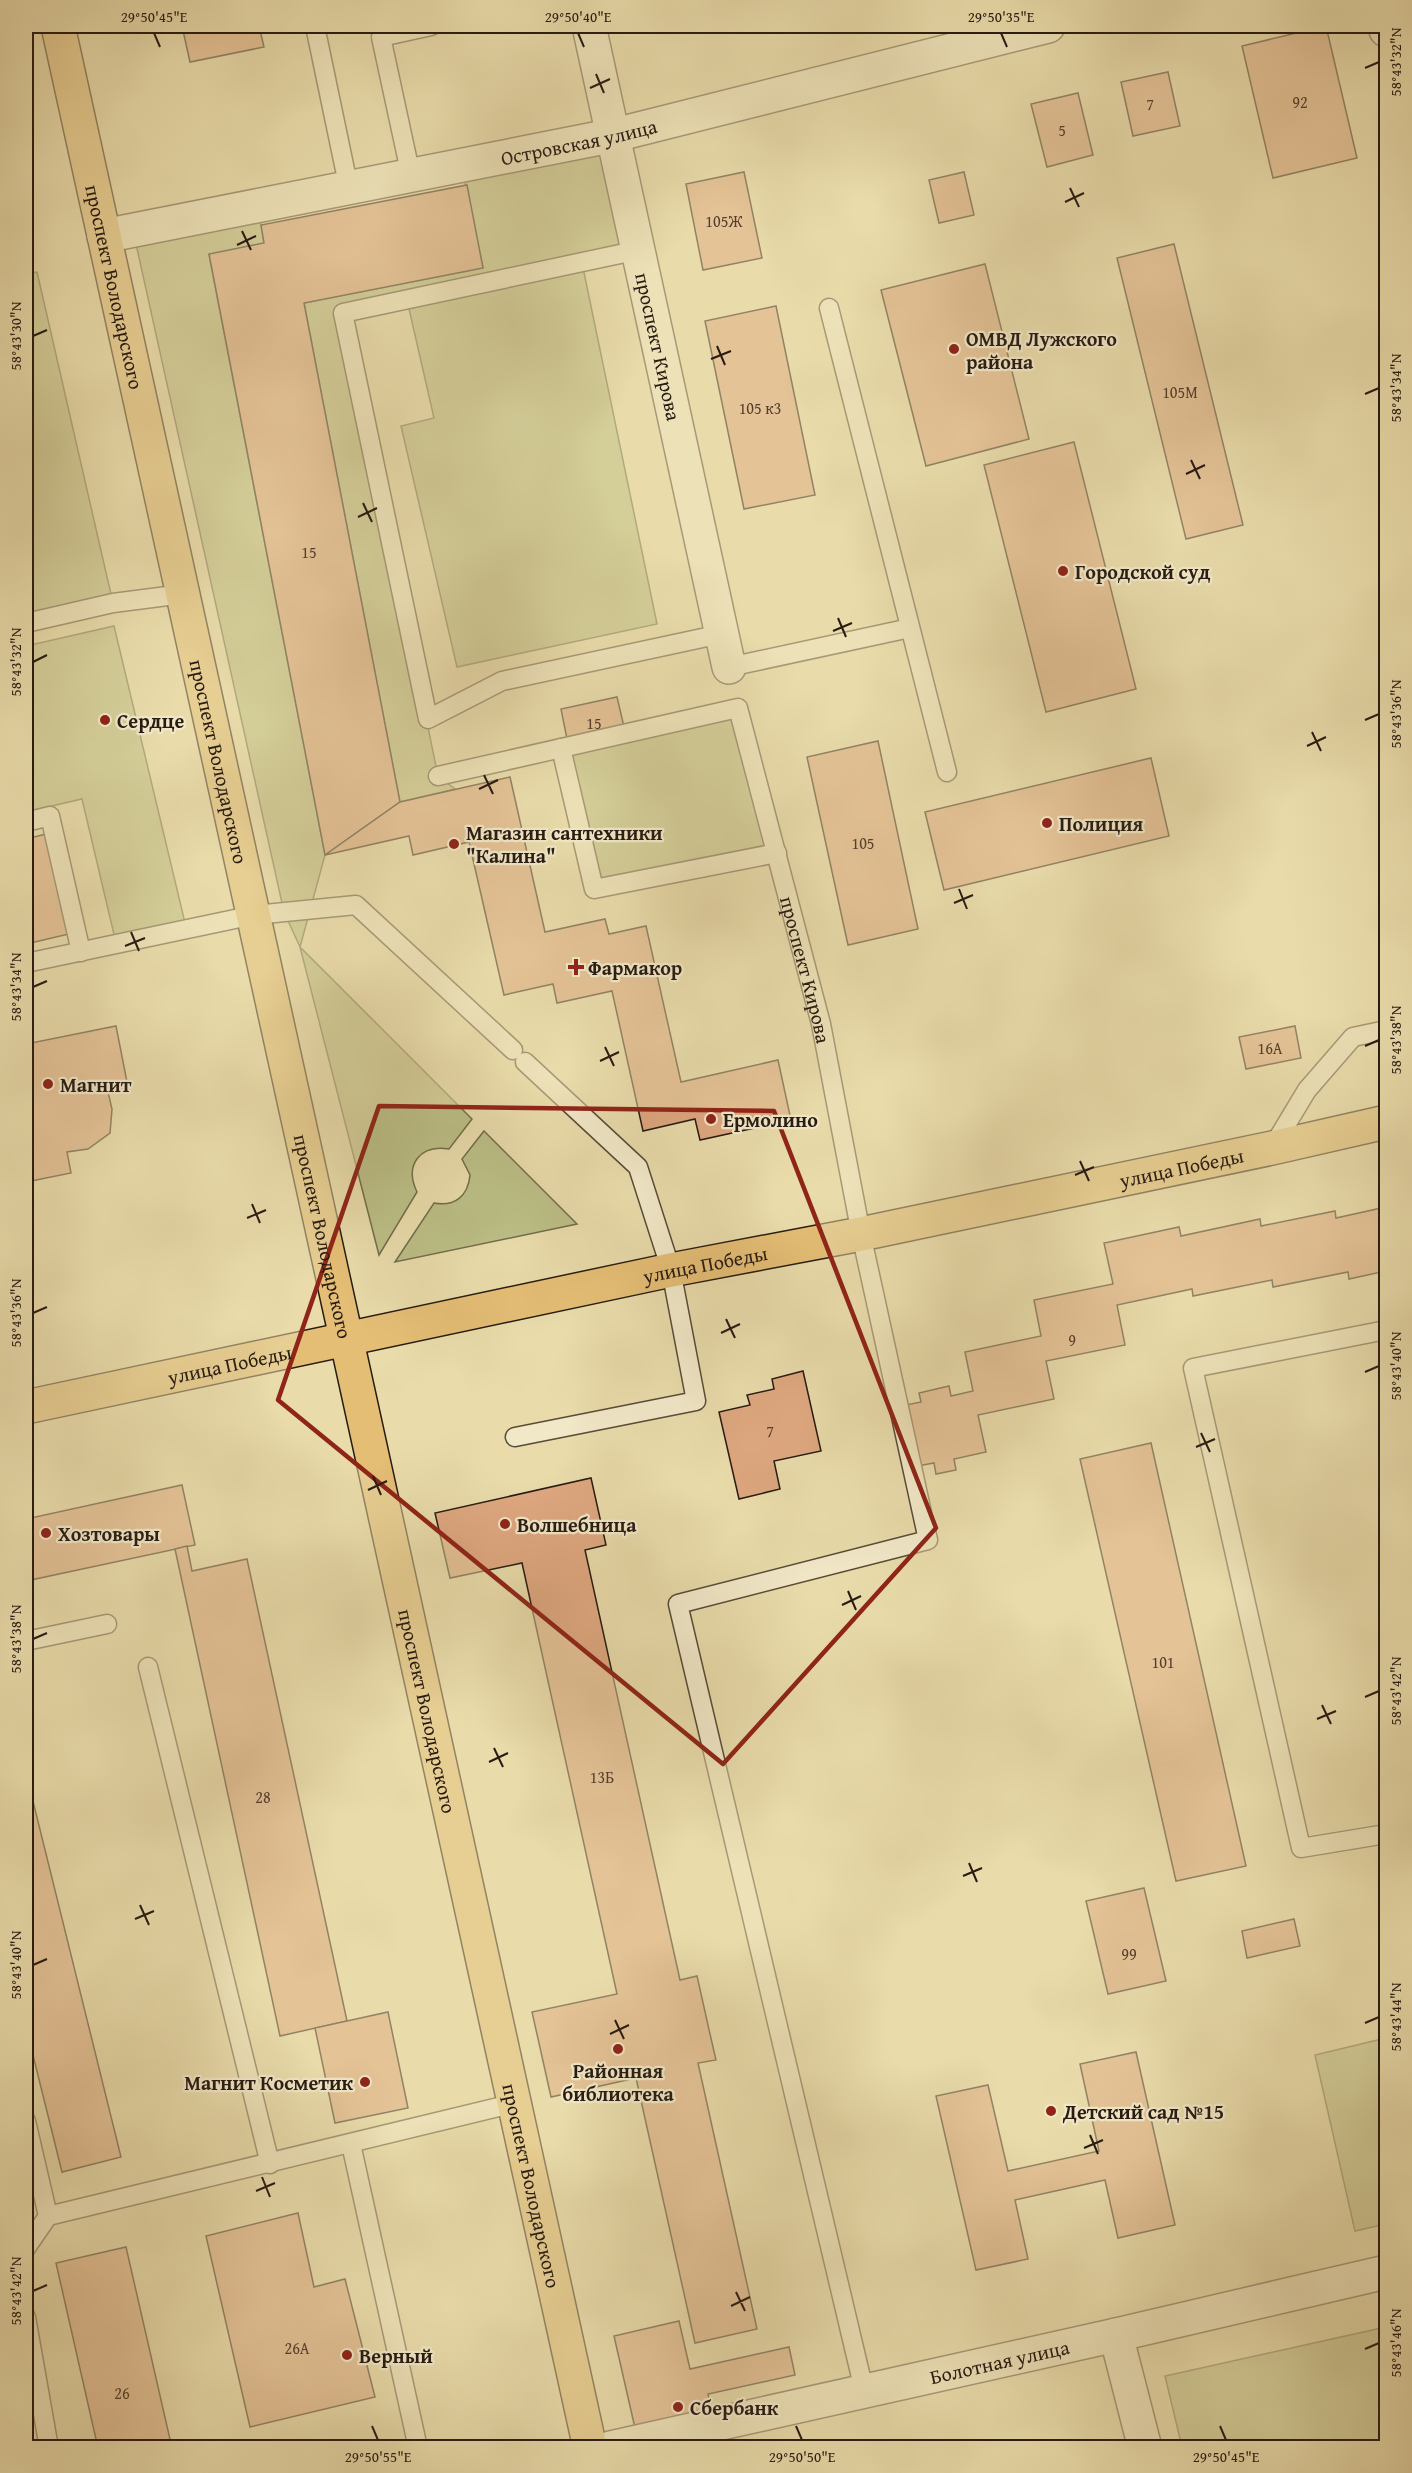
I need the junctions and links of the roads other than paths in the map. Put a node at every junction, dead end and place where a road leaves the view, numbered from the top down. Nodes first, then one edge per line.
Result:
1 (58, 26) edge
2 (315, 26) edge
3 (431, 26) edge
4 (589, 26) edge
5 (1048, 26) edge
6 (1386, 26) edge
7 (1386, 30) edge
8 (615, 135) junction
9 (411, 176) junction
10 (349, 189) junction
11 (104, 236) junction
12 (639, 250) junction
13 (829, 308) dead end
14 (183, 594) junction
15 (26, 623) edge
16 (910, 628) junction
17 (721, 634) junction
18 (729, 667) joint
19 (561, 748) junction
20 (947, 772) dead end
21 (438, 776) dead end
22 (26, 822) edge
23 (777, 854) junction
24 (254, 915) junction
25 (81, 952) junction
26 (26, 963) edge
27 (1386, 1030) edge
28 (1386, 1122) edge
29 (1272, 1148) junction
30 (861, 1234) junction
31 (671, 1270) junction
32 (1386, 1330) edge
33 (347, 1339) junction
34 (26, 1407) edge
35 (515, 1437) dead end
36 (107, 1624) dead end
37 (26, 1641) edge
38 (148, 1667) dead end
39 (1386, 1834) edge
40 (515, 2103) junction
41 (26, 2121) edge
42 (351, 2144) junction
43 (270, 2164) junction
44 (48, 2216) junction
45 (26, 2248) edge
46 (1386, 2272) edge
47 (26, 2317) edge
48 (1116, 2335) junction
49 (864, 2390) junction
50 (49, 2448) edge
51 (418, 2448) edge
52 (591, 2448) edge
53 (610, 2448) edge
54 (1145, 2448) edge

1 - 11 main road, проспект Володарского
2 - 10 lane
3 - 9 lane
4 - 8 street, проспект Кирова
5 - 8 street, Островская улица
6 - 7 street
8 - 9 street, Островская улица
8 - 12 street, проспект Кирова
9 - 10 street, Островская улица
10 - 11 street, Островская улица
11 - 14 main road, проспект Володарского
12 - 17 street, проспект Кирова
12 - 17 lane
13 - 16 lane
14 - 15 lane
14 - 24 main road, проспект Володарского
16 - 18 lane
16 - 20 lane
17 - 18 street, проспект Кирова
19 - 21 lane
19 - 23 lane
19 - 23 lane, проспект Кирова
22 - 25 lane
23 - 30 lane, проспект Кирова
24 - 25 lane
24 - 31 lane
24 - 33 main road, проспект Володарского
25 - 26 lane
27 - 29 lane
28 - 29 main road, улица Победы
29 - 30 main road, улица Победы
30 - 31 main road, улица Победы
30 - 49 lane, проспект Кирова
31 - 33 main road, улица Победы
31 - 35 lane
32 - 39 lane
33 - 34 main road, улица Победы
33 - 40 main road, проспект Володарского
36 - 37 lane
38 - 43 lane
40 - 42 lane
40 - 52 main road, проспект Володарского
41 - 44 lane
42 - 43 lane
42 - 51 lane
43 - 44 lane
44 - 45 lane
46 - 48 street, Болотная улица
47 - 50 lane
48 - 49 street, Болотная улица
48 - 54 street
49 - 53 street, Болотная улица

